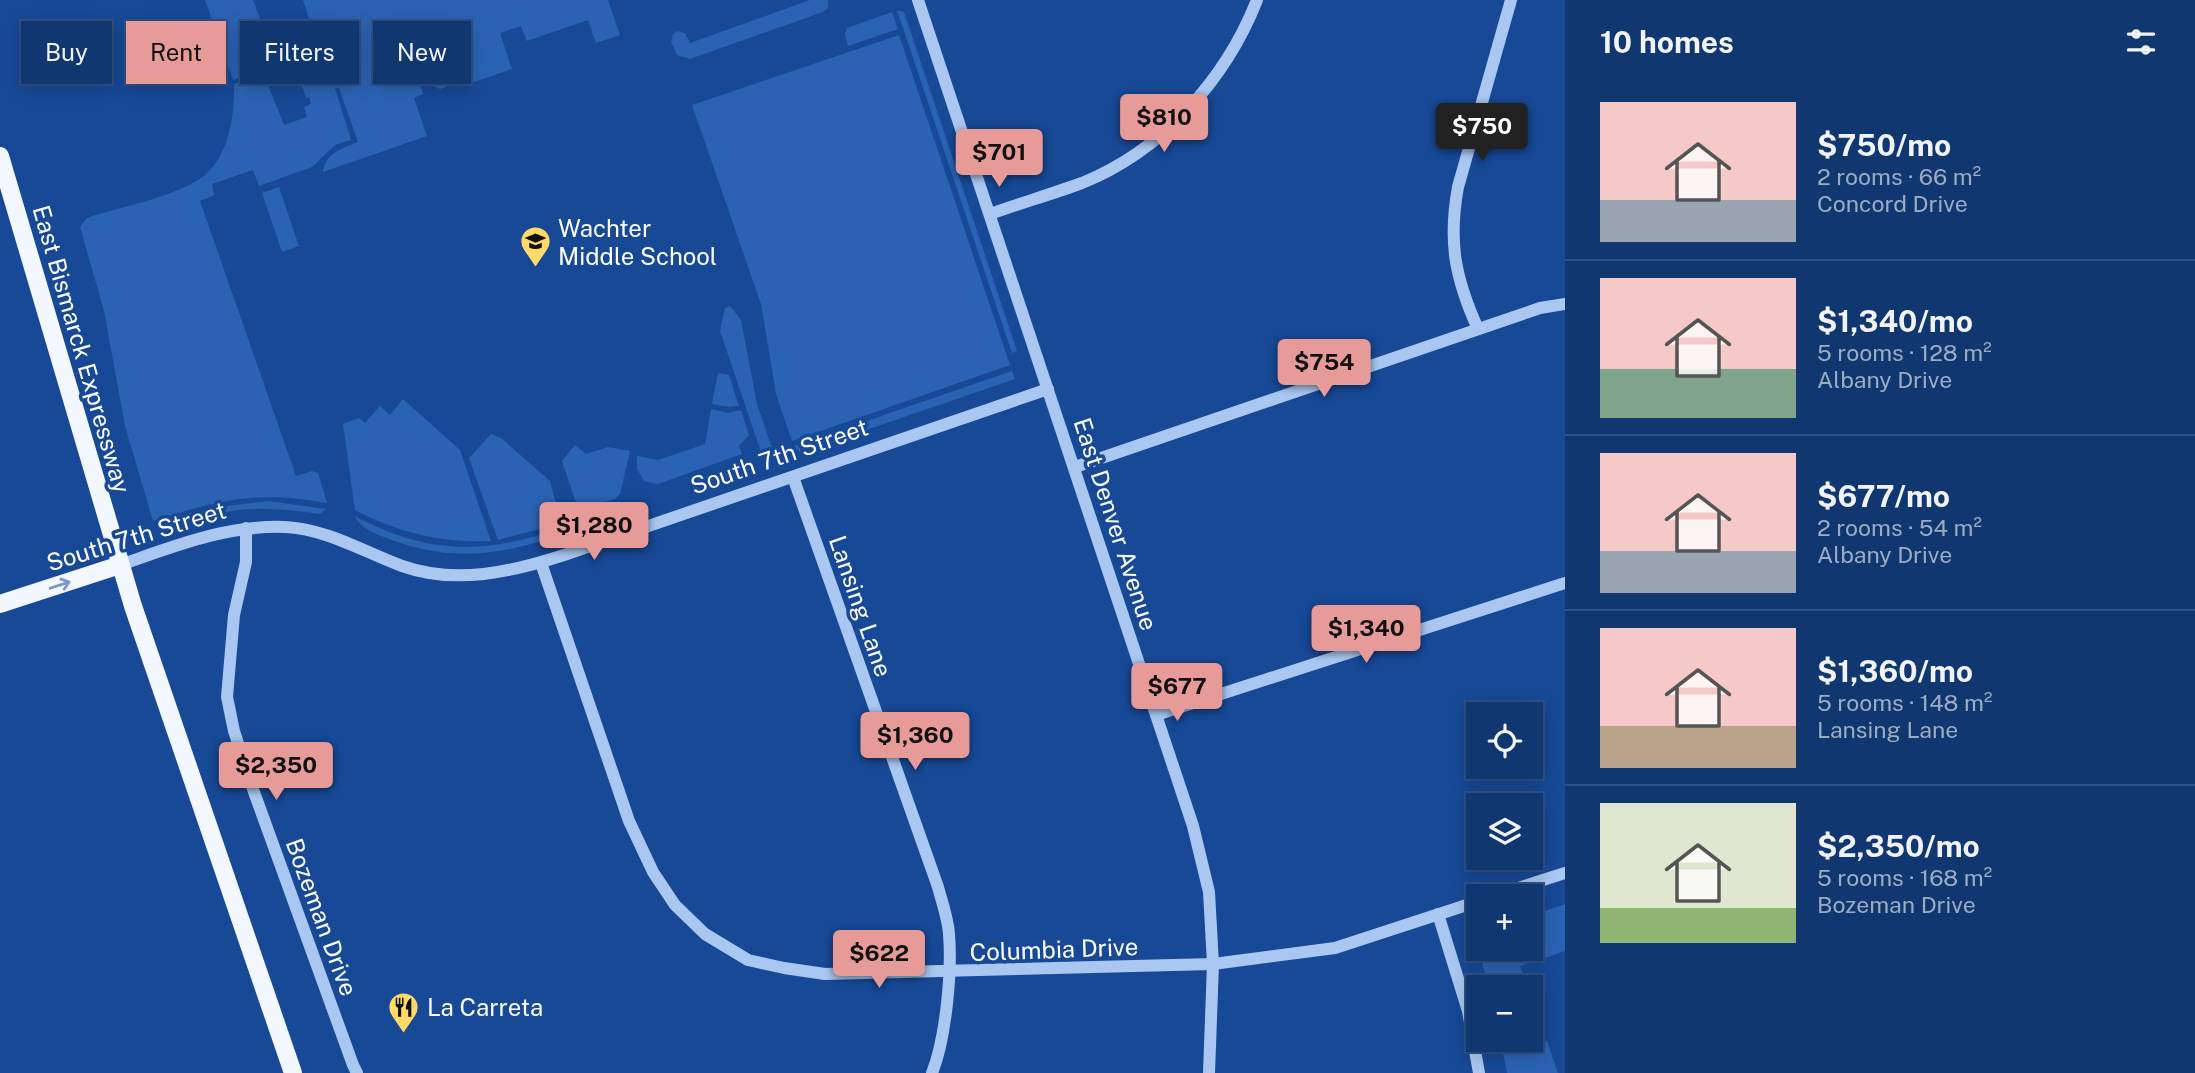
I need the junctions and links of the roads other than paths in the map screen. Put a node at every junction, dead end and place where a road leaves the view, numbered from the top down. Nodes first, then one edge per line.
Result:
1 (918, 0) edge
2 (1257, 0) edge
3 (1511, 0) edge
4 (0, 156) edge
5 (990, 214) junction
6 (1565, 304) edge
7 (1479, 329) junction
8 (1048, 389) junction
9 (1075, 467) junction
10 (793, 477) junction
11 (246, 528) junction
12 (541, 562) junction
13 (120, 565) junction
14 (1565, 583) edge
15 (0, 604) edge
16 (1156, 715) junction
17 (1565, 873) edge
18 (1531, 884) edge
19 (1466, 905) edge
20 (1438, 914) junction
21 (1213, 964) junction
22 (949, 972) junction
23 (293, 1073) edge
24 (358, 1073) edge
25 (932, 1073) edge
26 (1209, 1073) edge
27 (1479, 1073) edge

1 - 5 street, East Denver Avenue
2 - 5 street
3 - 7 street
4 - 13 main road, East Bismarck Expressway
5 - 8 street, East Denver Avenue
6 - 7 street
7 - 9 street
8 - 9 street, East Denver Avenue
8 - 10 street, South 7th Street
9 - 16 street, East Denver Avenue
10 - 12 street, South 7th Street
10 - 22 street, Lansing Lane
11 - 12 street, South 7th Street
11 - 13 street, South 7th Street
11 - 24 street, Bozeman Drive
12 - 22 street, Columbia Drive
15 -> 13 main road, South 7th Street
13 - 23 main road, East Bismarck Expressway
14 - 16 street
16 - 21 street, East Denver Avenue
17 - 18 street
19 - 20 street, Columbia Drive
20 - 21 street, Columbia Drive
20 - 27 street
21 - 22 street, Columbia Drive
21 - 26 street, East Denver Avenue
22 - 25 street, Lansing Lane

